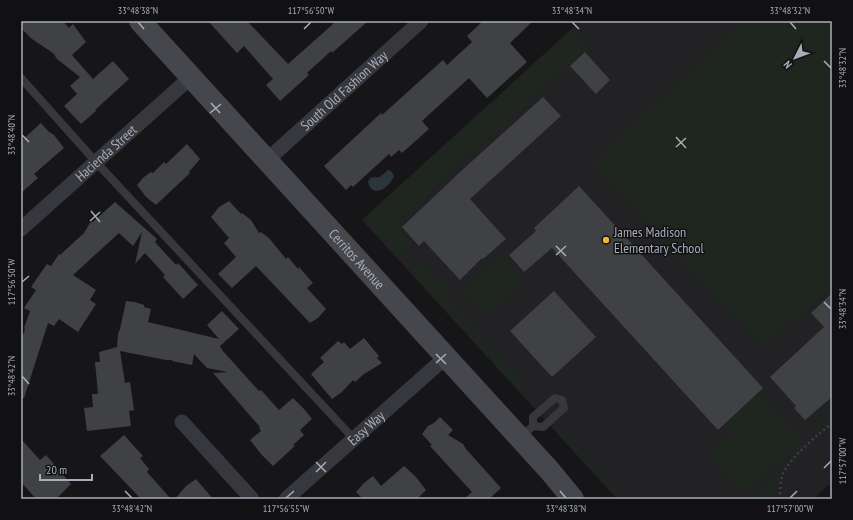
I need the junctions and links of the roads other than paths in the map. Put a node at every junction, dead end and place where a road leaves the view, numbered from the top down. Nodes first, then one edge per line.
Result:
1 (140, 21) edge
2 (421, 21) edge
3 (191, 77) junction
4 (21, 78) edge
5 (266, 161) junction
6 (96, 162) junction
7 (21, 229) edge
8 (446, 357) junction
9 (182, 422) dead end
10 (527, 432) junction
11 (354, 439) junction
12 (252, 499) edge
13 (286, 499) edge
14 (573, 499) edge

1 - 3 street, Cerritos Avenue
2 - 5 street, South Old Fashion Way
3 - 5 street, Cerritos Avenue
3 - 6 street, Hacienda Street
4 - 6 lane
5 - 8 street, Cerritos Avenue
6 - 7 street, Hacienda Street
6 - 11 lane
8 - 10 street, Cerritos Avenue
8 - 11 street, Easy Way
9 - 12 street
10 - 10 lane
10 - 14 street, Cerritos Avenue
11 - 13 street, Easy Way

